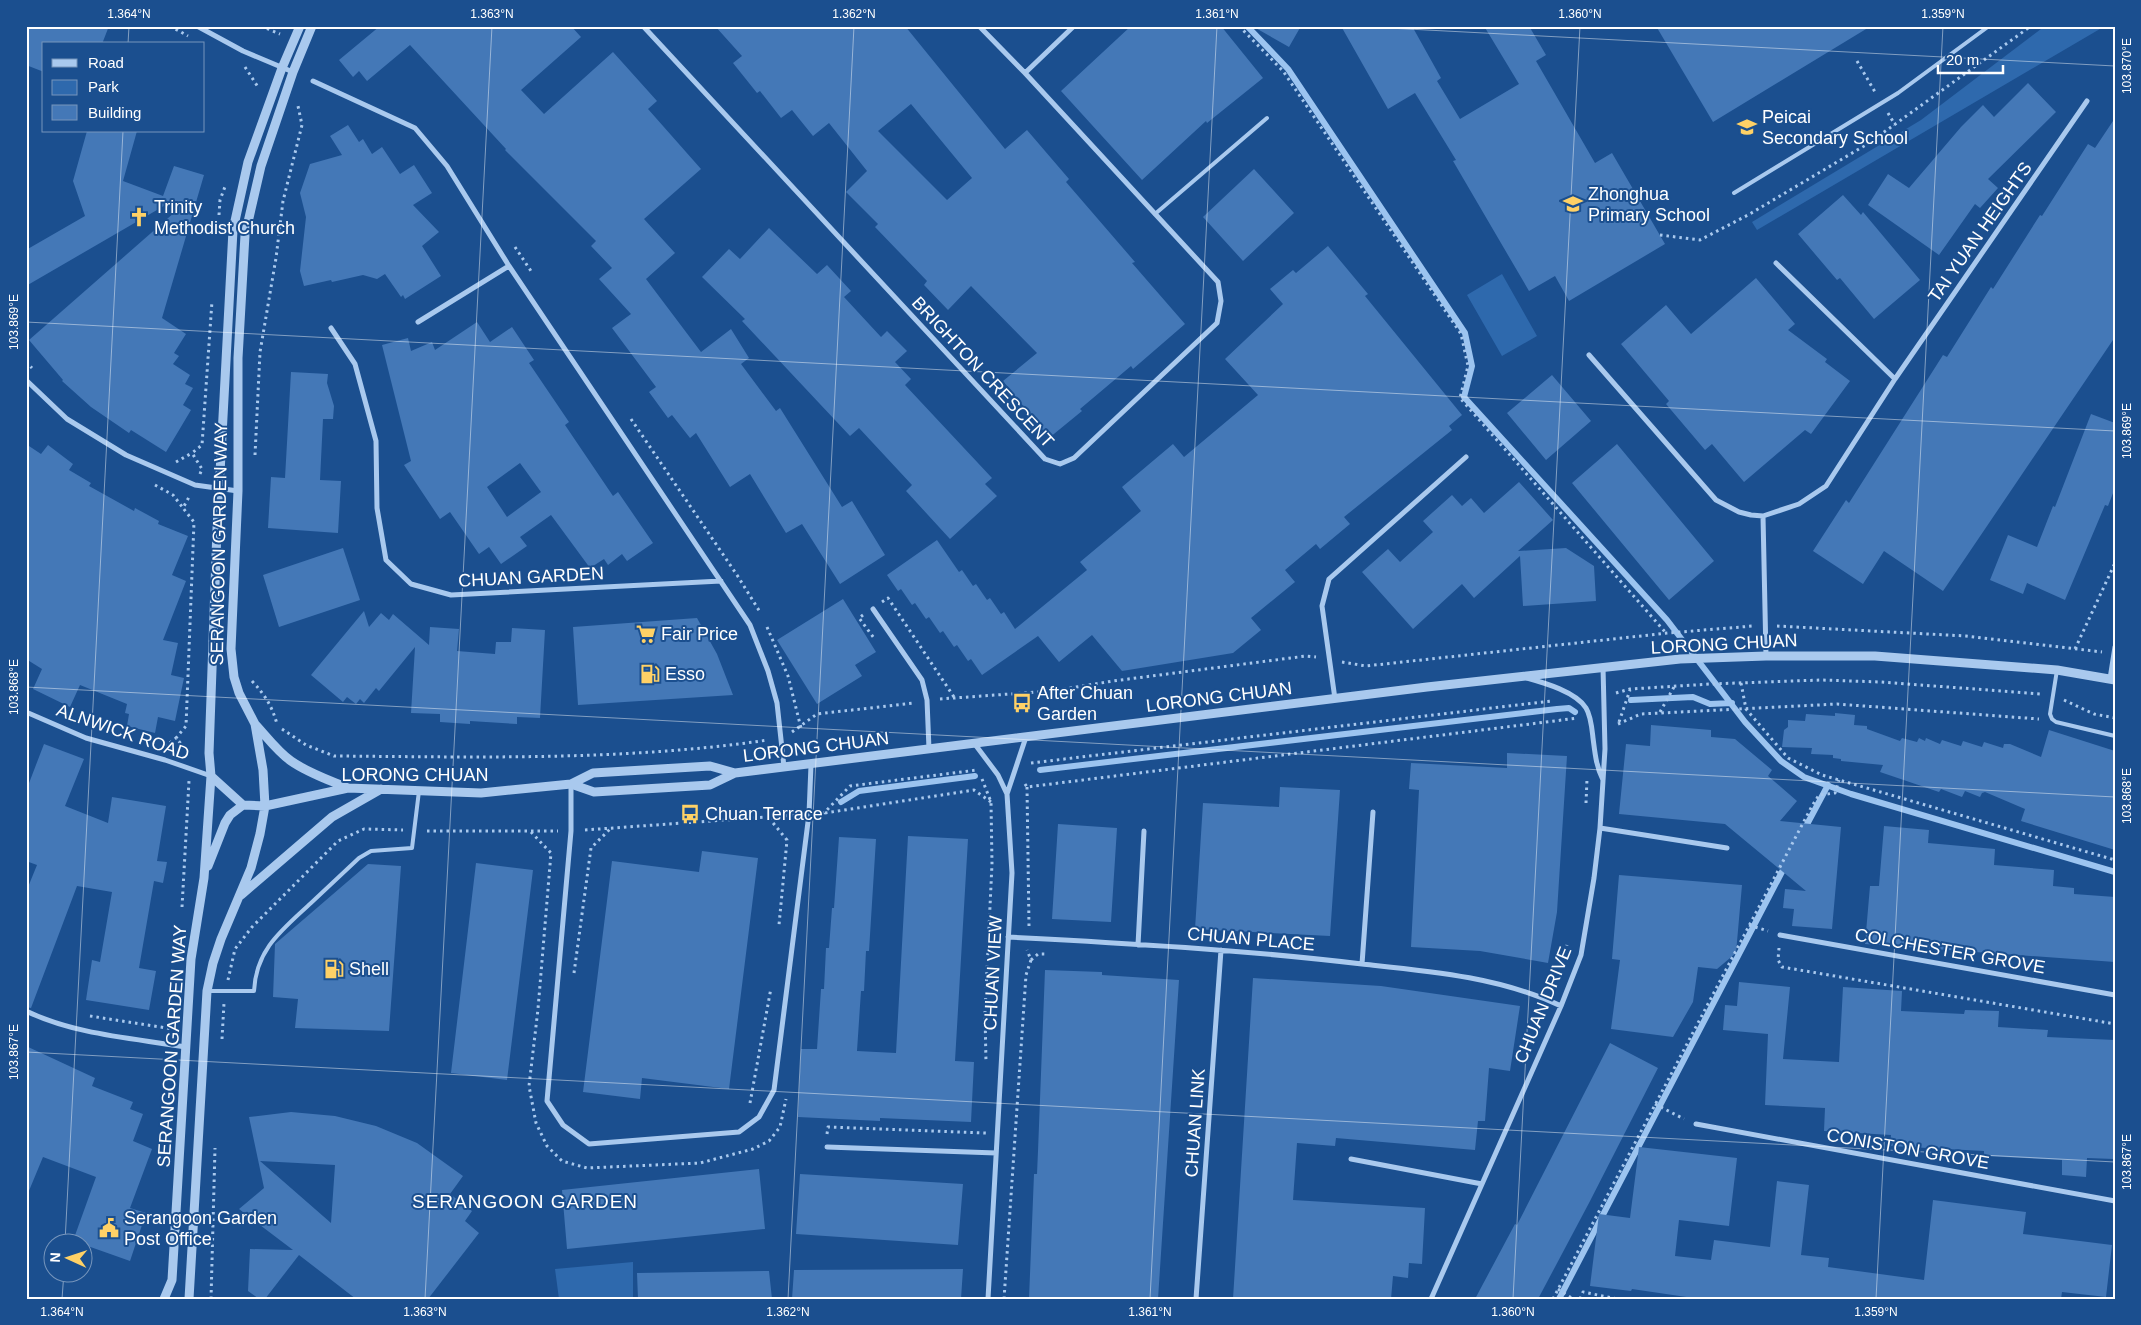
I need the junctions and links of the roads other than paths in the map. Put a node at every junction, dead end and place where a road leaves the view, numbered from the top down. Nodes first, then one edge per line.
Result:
1 (198, 26) edge
2 (300, 26) edge
3 (312, 26) edge
4 (643, 26) edge
5 (979, 26) edge
6 (1074, 26) edge
7 (1989, 26) edge
8 (282, 68) junction
9 (293, 72) junction
10 (1025, 74) junction
11 (313, 81) dead end
12 (2087, 101) dead end
13 (1267, 118) dead end
14 (1734, 193) dead end
15 (1155, 214) junction
16 (1776, 262) dead end
17 (509, 266) junction
18 (418, 322) dead end
19 (331, 328) dead end
20 (1589, 355) dead end
21 (1895, 379) junction
22 (26, 380) edge
23 (1466, 457) dead end
24 (220, 490) junction
25 (238, 491) junction
26 (1763, 516) junction
27 (721, 581) junction
28 (873, 609) road end
29 (2114, 650) edge
30 (1766, 656) junction
31 (1603, 668) junction
32 (2057, 670) junction
33 (1523, 676) junction
34 (2112, 679) edge
35 (1334, 699) junction
36 (26, 712) edge
37 (255, 724) junction
38 (1026, 736) junction
39 (2115, 736) edge
40 (974, 743) junction
41 (929, 749) junction
42 (811, 765) junction
43 (784, 768) junction
44 (735, 773) junction
45 (211, 776) junction
46 (1603, 780) junction
47 (571, 784) junction
48 (348, 788) junction
49 (382, 789) junction
50 (419, 790) junction
51 (1007, 794) junction
52 (243, 805) junction
53 (265, 806) junction
54 (1372, 812) dead end
55 (1600, 828) junction
56 (1144, 831) dead end
57 (1726, 848) dead end
58 (204, 878) junction
59 (238, 897) junction
60 (1780, 935) road end
61 (1008, 937) junction
62 (1138, 945) junction
63 (1221, 950) junction
64 (1362, 964) junction
65 (207, 991) junction
66 (2115, 995) edge
67 (1561, 1006) junction
68 (26, 1011) edge
69 (186, 1047) junction
70 (1696, 1124) dead end
71 (827, 1147) road end
72 (996, 1153) junction
73 (1352, 1158) dead end
74 (1482, 1184) junction
75 (2115, 1201) edge
76 (164, 1299) edge
77 (189, 1299) edge
78 (988, 1299) edge
79 (1196, 1299) edge
80 (1431, 1299) edge

1 - 8 street
2 - 8 street, SERANGOON GARDEN WAY
3 - 9 street, SERANGOON GARDEN WAY
4 - 15 street, BRIGHTON CRESCENT
5 - 10 street, BRIGHTON CRESCENT
6 - 10 street
7 - 14 lane
8 - 9 street
8 - 24 street, SERANGOON GARDEN WAY
9 - 25 street, SERANGOON GARDEN WAY
10 - 15 street, BRIGHTON CRESCENT
11 - 17 street
12 - 21 street, TAI YUAN HEIGHTS
13 - 15 lane
16 - 21 street
17 - 18 street
17 - 27 street
19 - 27 street, CHUAN GARDEN
20 - 26 street, TAI YUAN HEIGHTS
21 - 26 street, TAI YUAN HEIGHTS
22 - 24 street
23 - 35 street
24 - 25 street
24 - 45 street, SERANGOON GARDEN WAY
25 - 37 street, SERANGOON GARDEN WAY
26 - 30 street
27 - 43 street
28 - 41 street
29 - 34 street
30 - 31 street, LORONG CHUAN
30 - 32 street, LORONG CHUAN
31 - 33 street, LORONG CHUAN
31 - 46 street, CHUAN DRIVE
32 - 34 street, LORONG CHUAN
32 - 39 lane
33 - 35 street, LORONG CHUAN
33 - 46 street
35 - 38 street, LORONG CHUAN
36 - 45 street, ALNWICK ROAD
37 - 48 street
37 - 53 street, SERANGOON GARDEN WAY
38 - 40 street, LORONG CHUAN
38 - 51 street, CHUAN VIEW
40 - 41 street, LORONG CHUAN
40 - 51 street, CHUAN VIEW
41 - 42 street, LORONG CHUAN
42 - 43 street, LORONG CHUAN
42 - 47 street
43 - 44 street, LORONG CHUAN
44 - 47 street, LORONG CHUAN
44 - 47 street, LORONG CHUAN
45 - 52 street
45 - 58 street, SERANGOON GARDEN WAY
46 - 55 street, CHUAN DRIVE
47 - 50 street, LORONG CHUAN
48 - 49 street, LORONG CHUAN
48 - 53 street, LORONG CHUAN
49 - 50 street, LORONG CHUAN
49 - 59 street
50 - 65 lane
51 - 61 street, CHUAN VIEW
52 - 53 street, LORONG CHUAN
52 - 58 street
53 - 59 street, SERANGOON GARDEN WAY
54 - 64 street
55 - 57 street
55 - 67 street, CHUAN DRIVE
56 - 62 street
58 - 69 street, SERANGOON GARDEN WAY
59 - 65 street, SERANGOON GARDEN WAY
60 - 66 street, COLCHESTER GROVE
61 - 62 street, CHUAN PLACE
61 - 72 street, CHUAN VIEW
62 - 63 street, CHUAN PLACE
63 - 64 street, CHUAN PLACE
63 - 79 street, CHUAN LINK
64 - 67 street, CHUAN PLACE
65 - 77 street, SERANGOON GARDEN WAY
67 - 74 street, CHUAN DRIVE
68 - 69 street
69 - 76 street, SERANGOON GARDEN WAY
70 - 75 street, CONISTON GROVE
71 - 72 street
72 - 78 street, CHUAN VIEW
73 - 74 street
74 - 80 street, CHUAN DRIVE

